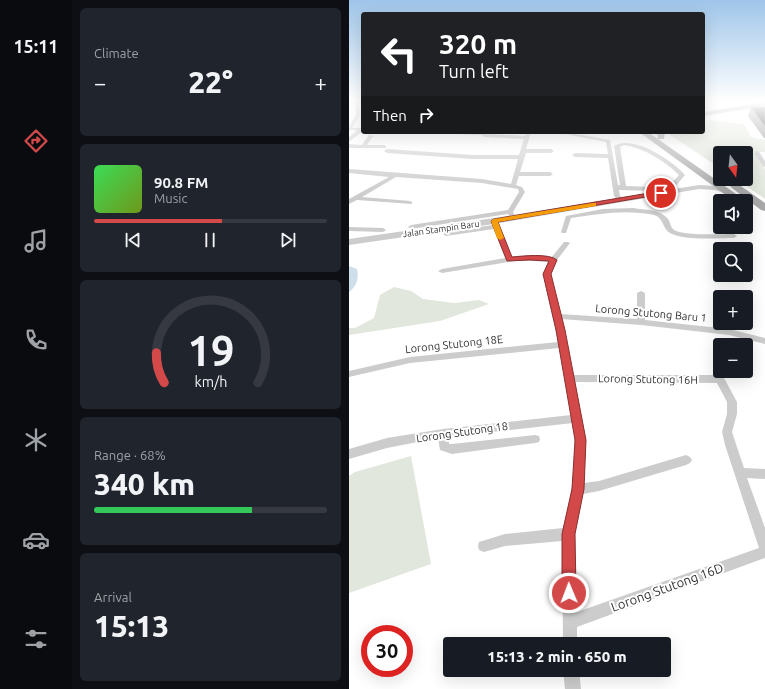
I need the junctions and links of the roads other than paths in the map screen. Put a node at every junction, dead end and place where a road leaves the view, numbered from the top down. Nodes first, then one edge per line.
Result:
1 (485, 134) edge
2 (529, 134) edge
3 (570, 134) edge
4 (646, 134) edge
5 (658, 134) edge
6 (349, 135) edge
7 (356, 135) joint
8 (371, 136) dead end
9 (349, 140) edge
10 (349, 146) edge
11 (364, 146) junction
12 (523, 151) junction
13 (551, 151) dead end
14 (757, 153) dead end
15 (575, 155) dead end
16 (611, 156) junction
17 (522, 157) junction
18 (765, 165) edge
19 (349, 171) edge
20 (713, 171) edge
21 (517, 174) junction
22 (550, 174) dead end
23 (394, 176) junction
24 (707, 177) junction
25 (513, 186) junction
26 (734, 186) edge
27 (699, 187) junction
28 (616, 188) junction
29 (728, 192) junction
30 (731, 194) edge
31 (356, 198) junction
32 (621, 200) junction
33 (349, 202) edge
34 (410, 203) dead end
35 (765, 208) edge
36 (753, 209) edge
37 (566, 213) junction
38 (511, 215) junction
39 (765, 217) edge
40 (495, 224) junction
41 (411, 227) dead end
42 (349, 228) edge
43 (383, 230) dead end
44 (564, 232) dead end
45 (445, 234) dead end
46 (734, 236) dead end
47 (349, 242) edge
48 (566, 243) dead end
49 (509, 260) junction
50 (553, 260) junction
51 (442, 270) dead end
52 (641, 293) dead end
53 (557, 316) junction
54 (641, 322) junction
55 (713, 326) edge
56 (736, 330) edge
57 (765, 341) edge
58 (563, 345) junction
59 (349, 374) edge
60 (569, 378) junction
61 (576, 419) junction
62 (516, 425) junction
63 (443, 434) junction
64 (535, 439) dead end
65 (519, 441) junction
66 (349, 454) edge
67 (686, 460) dead end
68 (741, 473) junction
69 (765, 474) edge
70 (578, 489) junction
71 (568, 534) junction
72 (484, 546) dead end
73 (765, 546) edge
74 (765, 552) edge
75 (570, 622) junction
76 (570, 637) edge
77 (572, 677) edge
78 (573, 689) edge

1 - 2 street
2 - 12 street
3 - 16 street
4 - 24 main road
5 - 20 main road
6 - 7 street
7 - 9 street
8 - 11 street
10 - 11 street
11 - 17 street
12 - 13 street
12 - 17 street
14 - 18 street
15 - 16 street
16 - 28 street
17 - 21 street
19 - 23 street
21 - 22 street
21 - 25 street
23 - 25 street
23 - 31 street
24 - 27 street
24 - 29 main road
25 - 38 street
26 - 35 main road
27 - 29 street, Jalan Stampin Baru
27 - 32 street, Jalan Stampin Baru
28 - 28 street
28 - 32 street
29 - 30 main road
31 - 33 street
31 - 34 street
32 - 37 street, Jalan Stampin Baru
36 - 39 main road
37 - 38 street, Jalan Stampin Baru
37 - 44 street
37 - 46 street
38 - 40 street, Jalan Stampin Baru
38 - 41 street
40 - 45 street
40 - 47 street, Jalan Stampin Baru
40 - 49 street
42 - 43 street
48 - 50 street
49 - 50 street
49 - 51 street
50 - 53 street
52 - 54 street
53 - 54 street, Lorong Stutong Baru 1
53 - 58 street
54 - 55 street, Lorong Stutong Baru 1
56 - 57 street, Lorong Stutong Baru 1
58 - 59 street, Lorong Stutong 18E
58 - 60 street
60 - 61 street
60 - 68 street, Lorong Stutong 16H
61 - 62 street, Lorong Stutong 18
61 - 70 street
62 - 63 street, Lorong Stutong 18
62 - 65 street
63 - 65 street
63 - 66 street, Lorong Stutong 18
64 - 65 street
67 - 70 street
68 - 69 street
68 - 73 street, Lorong Stutong 16H
70 - 71 street
71 - 72 street
71 - 75 street
74 - 75 street, Lorong Stutong 16D
75 - 76 street
77 - 78 street

